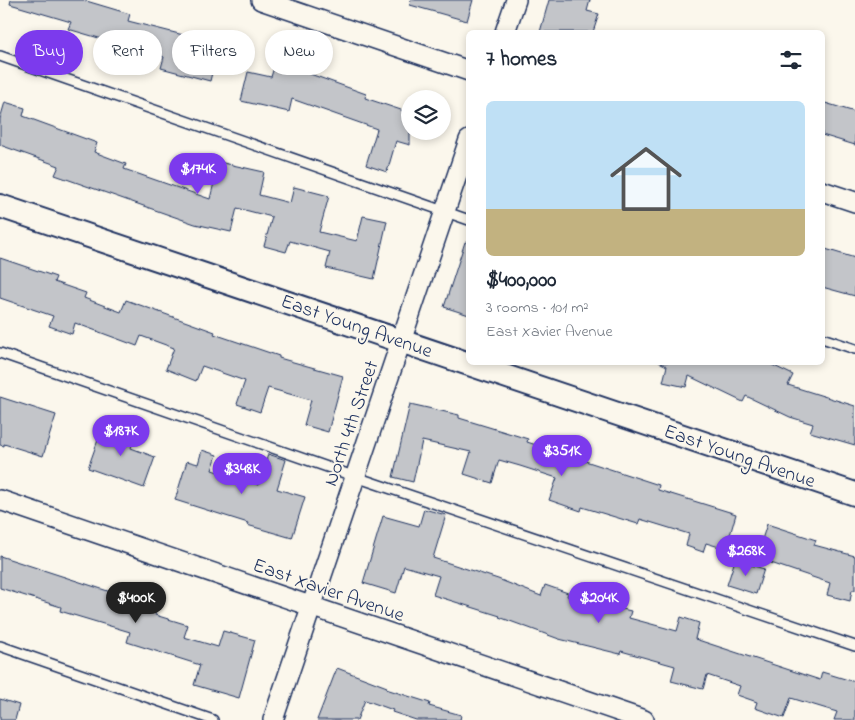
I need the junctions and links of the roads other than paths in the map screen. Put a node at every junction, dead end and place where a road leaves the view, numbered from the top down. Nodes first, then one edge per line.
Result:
1 (261, 0) edge
2 (516, 0) edge
3 (506, 30) edge
4 (0, 56) edge
5 (466, 69) edge
6 (466, 149) edge
7 (825, 192) edge
8 (855, 202) edge
9 (0, 206) edge
10 (445, 212) junction
11 (466, 219) edge
12 (825, 339) edge
13 (402, 340) junction
14 (855, 349) edge
15 (0, 353) edge
16 (466, 362) edge
17 (476, 365) edge
18 (356, 476) junction
19 (855, 494) edge
20 (0, 500) edge
21 (312, 606) junction
22 (0, 646) edge
23 (855, 646) edge
24 (213, 720) edge
25 (273, 720) edge
26 (644, 720) edge

1 - 5 street
2 - 3 street
4 - 10 lane
6 - 10 street, North 4th Street
7 - 8 street
9 - 13 street, East Young Avenue
10 - 11 lane
10 - 13 street, North 4th Street
12 - 14 lane
13 - 16 street, East Young Avenue
13 - 18 street, North 4th Street
15 - 18 lane
17 - 19 street, East Young Avenue
18 - 21 street, North 4th Street
18 - 23 lane
20 - 21 street, East Xavier Avenue
21 - 25 street, North 4th Street
21 - 26 street, East Xavier Avenue
22 - 24 lane

